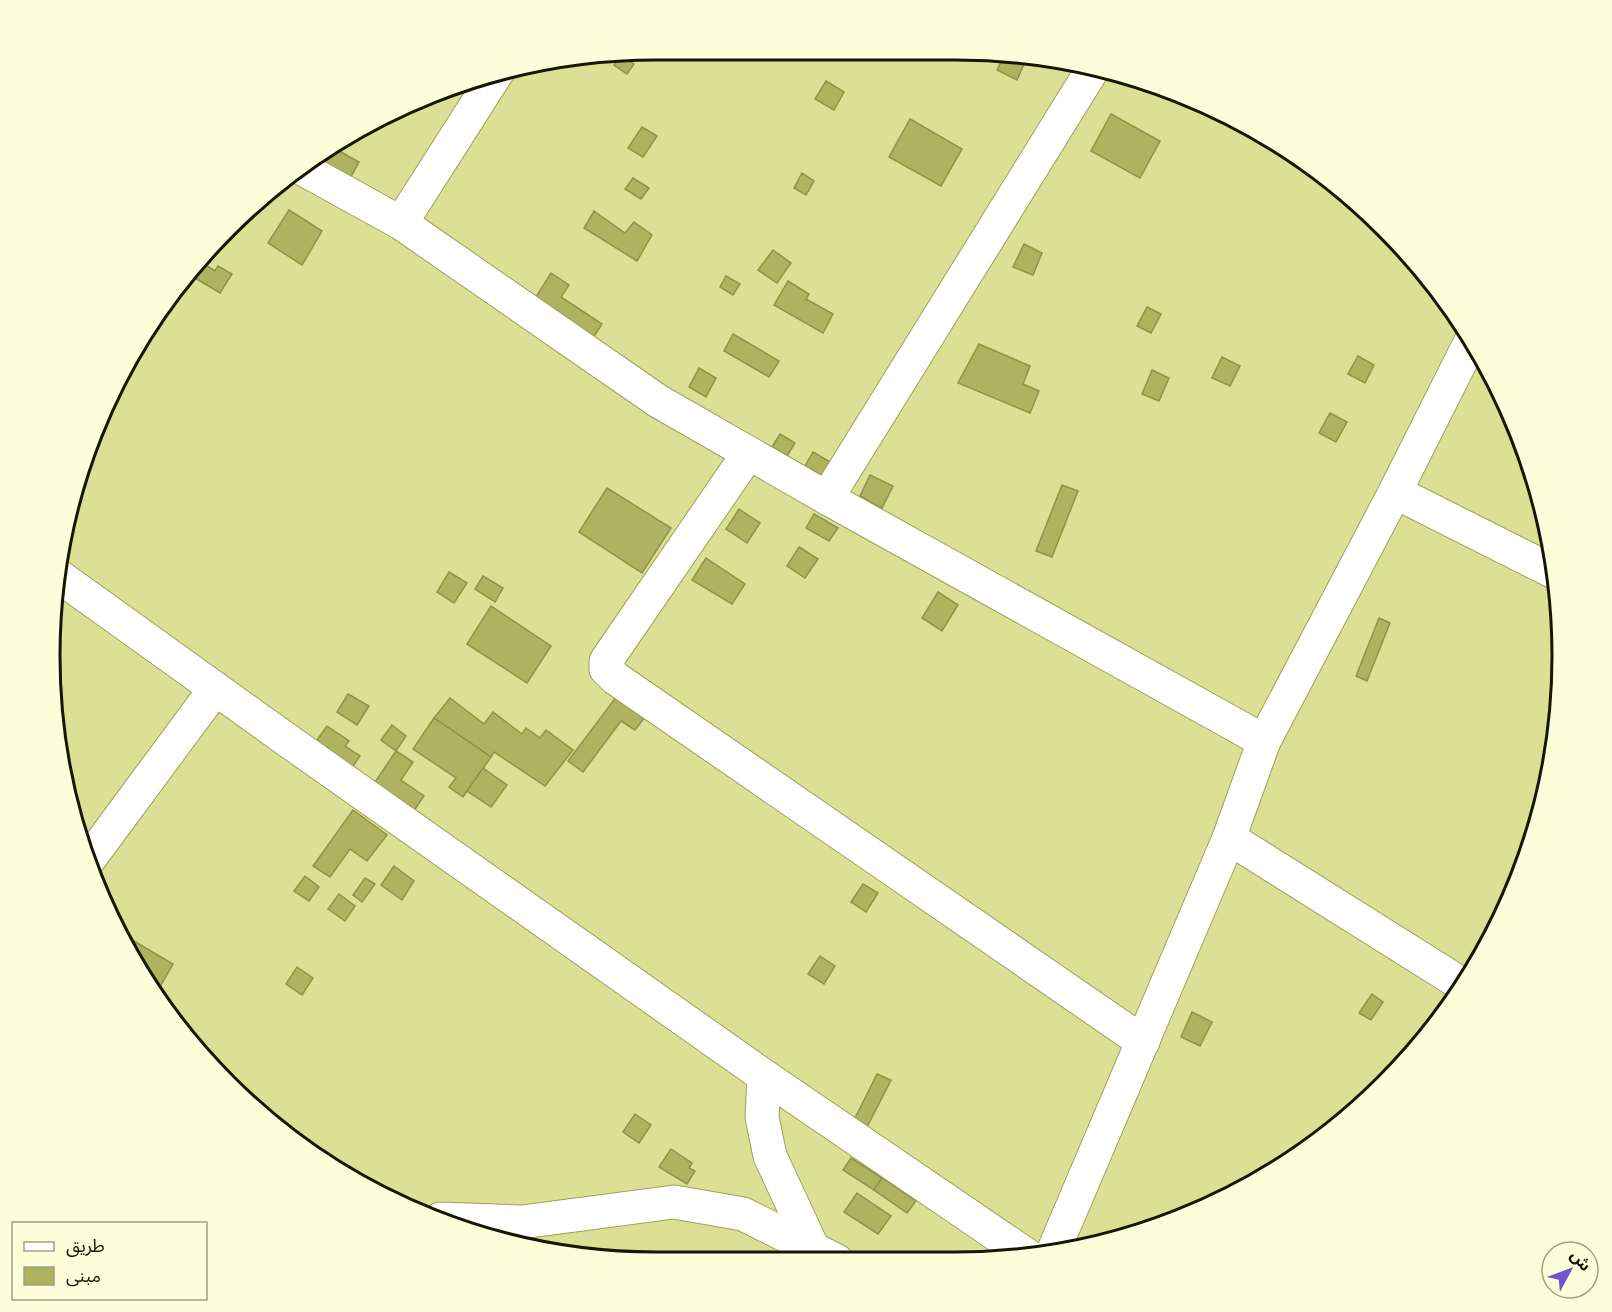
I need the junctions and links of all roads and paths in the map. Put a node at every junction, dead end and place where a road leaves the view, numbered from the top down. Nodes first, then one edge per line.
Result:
1 (1089, 75) edge
2 (489, 84) edge
3 (308, 172) edge
4 (401, 223) junction
5 (1467, 349) edge
6 (748, 454) junction
7 (1395, 492) junction
8 (827, 498) junction
9 (1545, 568) edge
10 (65, 580) edge
11 (215, 688) junction
12 (1264, 741) junction
13 (1229, 838) junction
14 (94, 853) edge
15 (1456, 981) edge
16 (1143, 1042) junction
17 (764, 1076) junction
18 (466, 1221) edge
19 (1057, 1243) edge
20 (1017, 1249) edge
21 (817, 1252) edge
22 (823, 1252) edge

1 - 8 street
2 - 4 street
3 - 4 street
4 - 6 street
5 - 7 street
6 - 8 street
6 - 16 street
7 - 9 street
7 - 12 street
8 - 12 street
10 - 11 street
11 - 14 street
11 - 17 street
12 - 13 street
13 - 15 street
13 - 16 street
16 - 19 street
17 - 20 street
17 - 22 street
18 - 21 street

